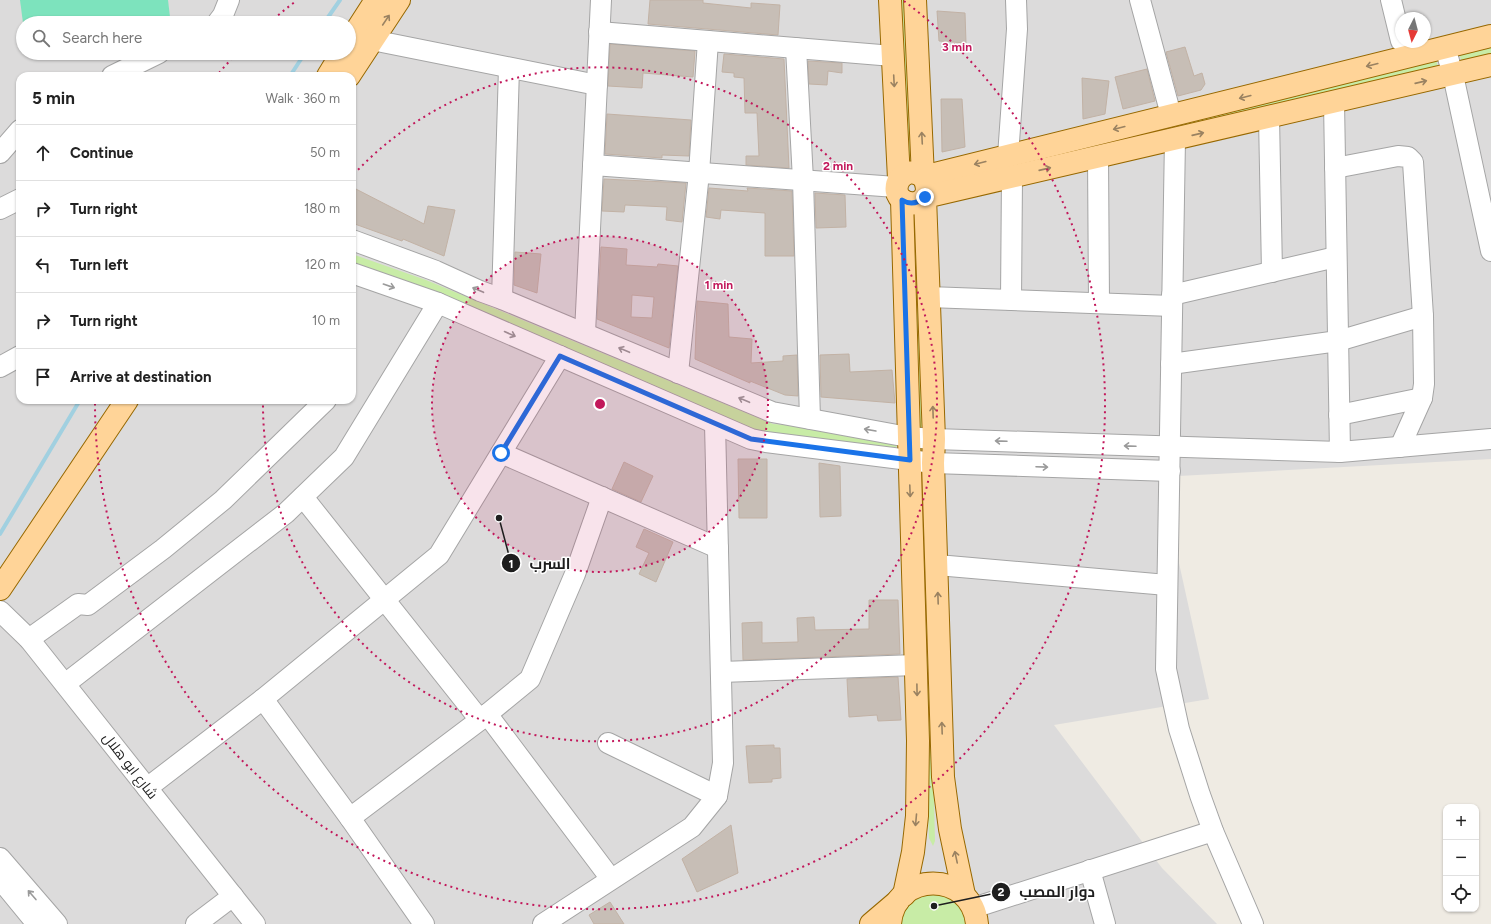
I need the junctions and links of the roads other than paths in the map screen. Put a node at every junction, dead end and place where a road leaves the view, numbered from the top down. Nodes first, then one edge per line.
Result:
1 (229, 0) edge
2 (376, 0) edge
3 (399, 0) edge
4 (601, 0) edge
5 (890, 0) edge
6 (915, 0) edge
7 (1016, 0) edge
8 (1140, 0) edge
9 (1391, 0) edge
10 (222, 16) edge
11 (1395, 17) edge
12 (356, 31) edge
13 (599, 32) junction
14 (1491, 36) edge
15 (372, 40) junction
16 (708, 41) junction
17 (1431, 47) edge
18 (1445, 47) junction
19 (796, 48) junction
20 (1399, 48) edge
21 (893, 56) junction
22 (145, 60) edge
23 (338, 60) edge
24 (1491, 66) edge
25 (509, 68) junction
26 (120, 72) edge
27 (330, 72) edge
28 (352, 72) edge
29 (1453, 75) junction
30 (596, 85) junction
31 (1334, 102) junction
32 (1171, 115) junction
33 (1269, 117) junction
34 (16, 135) edge
35 (1175, 139) junction
36 (0, 153) edge
37 (1098, 157) junction
38 (593, 165) junction
39 (1010, 167) junction
40 (1335, 168) junction
41 (699, 173) junction
42 (803, 180) junction
43 (924, 187) junction
44 (899, 189) junction
45 (16, 201) edge
46 (0, 209) edge
47 (356, 241) edge
48 (1491, 251) edge
49 (1336, 257) junction
50 (1272, 272) junction
51 (356, 274) edge
52 (928, 297) junction
53 (502, 299) junction
54 (1011, 300) junction
55 (1172, 301) junction
56 (438, 303) junction
57 (1099, 303) junction
58 (1423, 316) junction
59 (584, 333) junction
60 (1338, 341) junction
61 (560, 356) junction
62 (16, 358) edge
63 (1171, 364) junction
64 (0, 367) edge
65 (678, 373) junction
66 (1422, 398) junction
67 (124, 404) edge
68 (322, 404) edge
69 (1339, 415) junction
70 (810, 419) junction
71 (715, 424) junction
72 (908, 437) junction
73 (934, 439) junction
74 (1491, 439) edge
75 (1169, 447) junction
76 (1400, 447) junction
77 (1340, 452) junction
78 (501, 453) junction
79 (910, 460) junction
80 (933, 463) junction
81 (1170, 471) junction
82 (303, 497) junction
83 (602, 497) junction
84 (718, 548) junction
85 (937, 565) junction
86 (1167, 585) junction
87 (0, 589) edge
88 (384, 599) junction
89 (0, 611) edge
90 (29, 639) junction
91 (916, 665) junction
92 (721, 672) junction
93 (65, 684) junction
94 (263, 699) junction
95 (484, 717) junction
96 (608, 743) dead end
97 (147, 788) junction
98 (717, 796) junction
99 (350, 818) junction
100 (1213, 831) junction
101 (0, 858) edge
102 (1090, 870) junction
103 (0, 879) edge
104 (612, 879) junction
105 (233, 896) junction
106 (901, 898) junction
107 (971, 909) edge
108 (37, 924) edge
109 (57, 924) edge
110 (196, 924) edge
111 (255, 924) edge
112 (424, 924) edge
113 (543, 924) edge
114 (870, 924) edge
115 (890, 924) edge
116 (1105, 924) edge
117 (1253, 924) edge

1 - 10 street
2 - 12 main road
15 -> 3 main road
4 - 13 street
5 - 21 main road
43 -> 6 main road
7 - 39 street
8 - 32 street
9 - 11 street
13 - 16 street
13 - 30 street
14 - 18 main road
15 - 25 street
15 - 28 main road
16 - 19 street
16 - 41 street
17 - 18 main road
18 - 29 street
19 - 21 street
19 - 42 street
20 -> 32 main road
21 -> 44 main road
22 - 26 street
23 - 27 main road
24 - 29 main road
25 - 30 street
25 - 53 street
31 -> 29 main road
29 - 48 street
30 - 38 street
31 - 33 main road
31 - 40 street
32 -> 39 main road
35 -> 33 main road
33 - 50 street
34 - 36 street
35 - 37 main road
35 - 55 street
39 -> 37 main road
37 - 57 street
38 - 41 street
38 - 59 street
39 - 43 main road
39 - 54 street
40 - 49 street
40 - 58 street
41 - 42 street
41 - 65 street
42 - 44 street
42 - 70 street
43 - 44 main road
43 - 52 main road
44 - 72 main road
45 - 46 street
53 -> 47 street
49 - 50 street
49 - 60 street
50 - 55 street
51 -> 56 street
52 - 54 street
73 -> 52 main road
53 - 59 street
54 - 57 street
55 - 57 street
55 - 63 street
56 -> 61 street
56 - 82 street
58 - 60 street
58 - 66 street
65 -> 59 street
60 - 63 street
60 - 69 street
61 - 71 street
61 - 78 street
62 - 64 street
63 - 75 street
70 -> 65 street
66 - 69 street
66 - 76 street
67 - 87 main road
68 - 90 street
69 - 77 street
72 -> 70 street
71 - 79 street
71 - 84 street
72 - 73 street
72 - 79 main road
75 -> 73 street
73 - 80 main road
74 - 76 street
75 - 77 street
75 - 81 street
76 - 77 street
78 - 83 street
78 - 88 street
79 - 80 street
79 -> 91 main road
80 -> 81 street
80 - 85 main road
81 - 86 street
82 - 88 street
82 - 93 street
83 - 84 street
83 - 95 street
84 - 92 street
85 - 86 street
107 -> 85 main road
86 - 100 street
88 - 94 street
88 - 95 street
89 - 90 street, شارع ابو هلال
90 - 93 street, شارع ابو هلال
91 - 92 street
91 -> 106 main road
92 - 98 street
93 - 97 street, شارع ابو هلال
94 - 97 street
94 - 99 street
95 - 99 street
95 - 104 street
96 - 98 street
97 - 105 street, شارع ابو هلال
98 - 104 street
99 - 112 street
100 - 102 street
100 - 117 street
109 -> 101 street
102 - 107 street
102 - 116 street
103 - 108 street
104 - 113 street
105 - 110 street
105 - 111 street, شارع ابو هلال
106 - 107 main road
106 - 114 main road
106 - 115 main road

